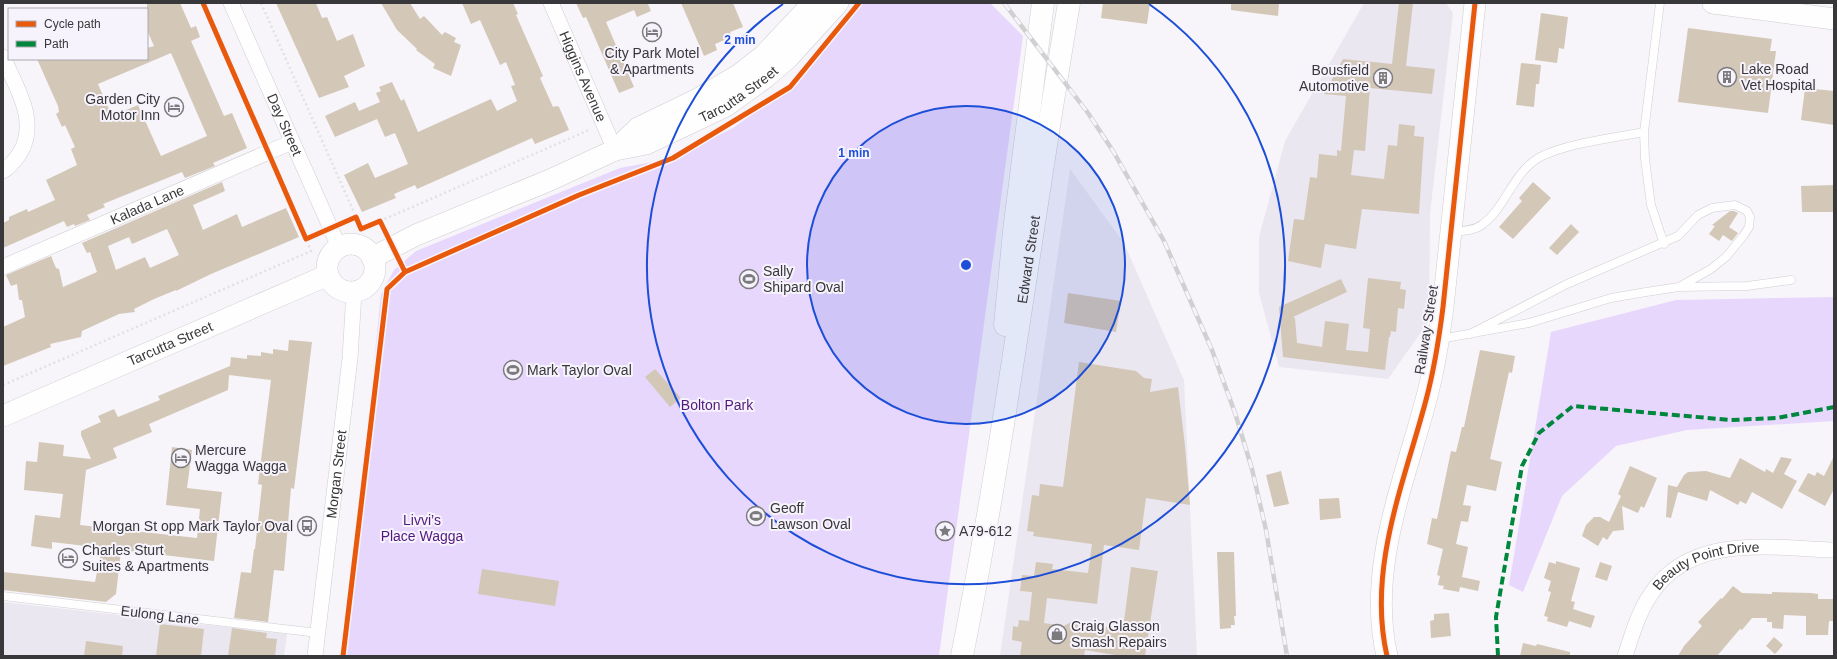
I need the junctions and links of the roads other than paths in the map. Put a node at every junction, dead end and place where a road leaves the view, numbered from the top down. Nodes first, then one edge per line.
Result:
1 (231, 3) edge
2 (551, 3) edge
3 (813, 3) edge
4 (838, 3) edge
5 (1043, 3) edge
6 (1069, 3) edge
7 (1474, 3) edge
8 (1660, 3) edge
9 (1713, 3) edge
10 (1790, 8) edge
11 (1834, 19) edge
12 (3, 57) edge
13 (702, 108) junction
14 (1644, 132) junction
15 (292, 142) junction
16 (615, 150) junction
17 (3, 171) edge
18 (1451, 232) junction
19 (1664, 244) junction
20 (339, 246) junction
21 (372, 258) junction
22 (3, 267) edge
23 (328, 275) junction
24 (1791, 280) dead end
25 (1679, 287) junction
26 (354, 292) junction
27 (1470, 334) junction
28 (1439, 339) junction
29 (6, 414) edge
30 (988, 516) junction
31 (1834, 550) edge
32 (977, 581) junction
33 (3, 596) edge
34 (318, 633) junction
35 (315, 656) edge
36 (962, 656) edge
37 (972, 656) edge
38 (1387, 656) edge
39 (1625, 656) edge

1 - 15 street, Day Street
2 - 16 street, Higgins Avenue
3 - 13 street, Tarcutta Street
4 - 13 street, Tarcutta Street
5 - 30 highway, Edward Street
6 - 30 highway, Edward Street
7 - 18 street, Railway Street
8 - 14 lane
9 - 10 street
10 - 11 street
12 - 17 street
13 - 16 street, Tarcutta Street
14 - 18 lane
14 - 19 lane
15 - 20 street, Day Street
15 - 22 street, Kalada Lane
16 - 21 street, Tarcutta Street
18 - 28 street, Railway Street
19 - 25 lane
19 - 27 lane
20 - 21 street
20 - 23 street
21 - 26 street
23 - 26 street
23 - 29 street, Tarcutta Street
24 - 25 lane
25 - 27 lane
26 - 34 street, Morgan Street
27 - 28 lane
28 - 38 street, Railway Street
30 - 32 highway, Edward Street
31 - 39 street, Beauty Point Drive
32 - 36 highway, Edward Street
32 - 37 highway, Edward Street
33 - 34 lane, Eulong Lane
34 - 35 street, Morgan Street

